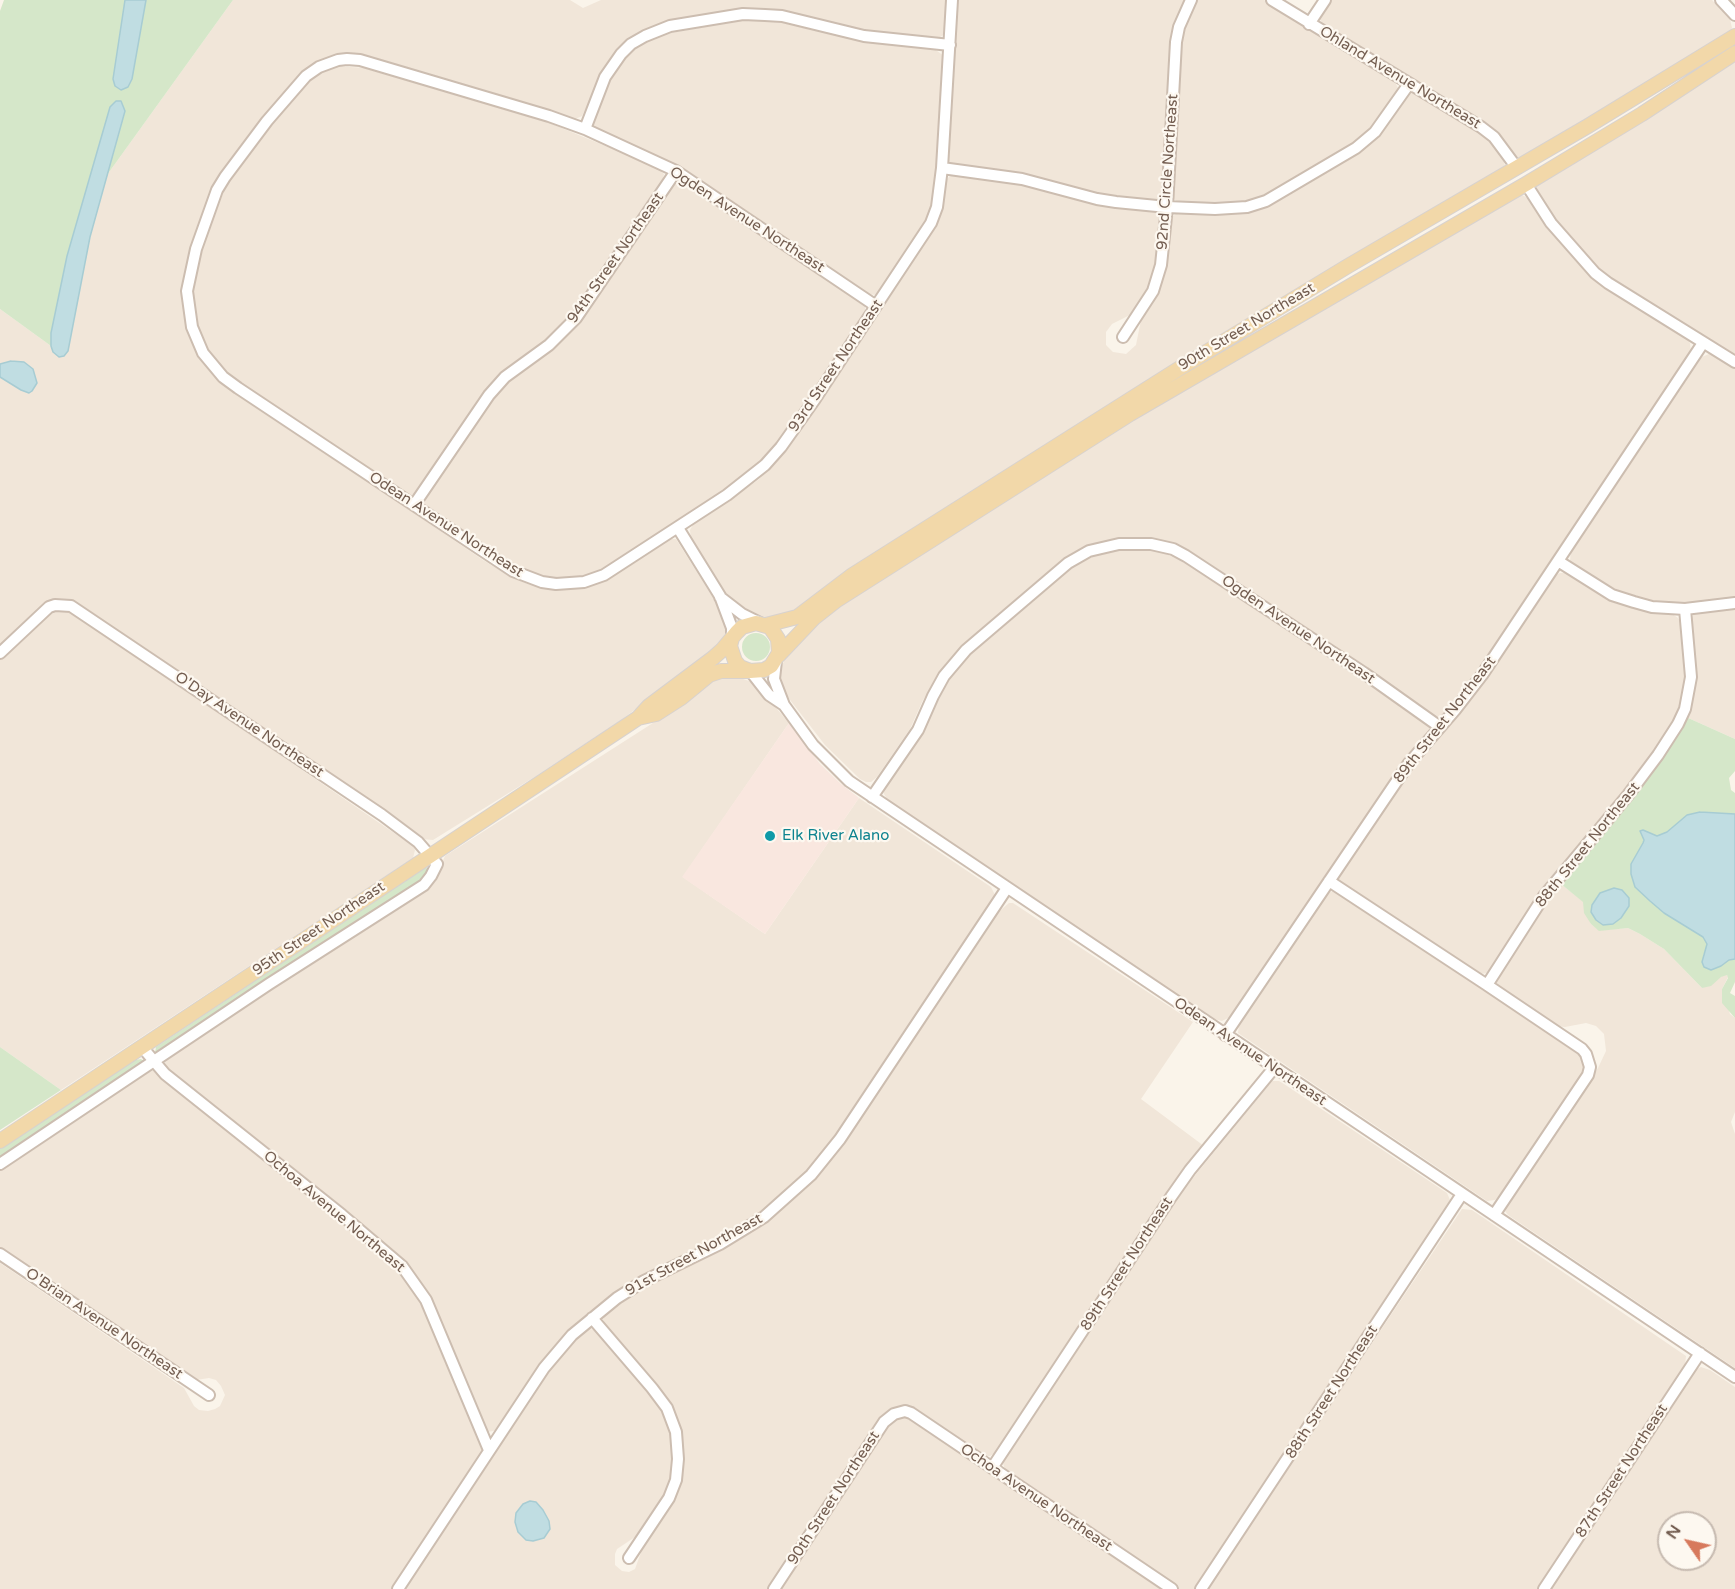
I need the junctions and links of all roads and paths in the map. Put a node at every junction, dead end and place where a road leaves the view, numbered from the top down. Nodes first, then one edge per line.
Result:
1 (952, 0) edge
2 (1191, 0) edge
3 (1272, 0) edge
4 (1325, 0) edge
5 (1721, 0) edge
6 (1735, 15) edge
7 (1310, 24) junction
8 (1735, 36) edge
9 (950, 45) junction
10 (1735, 53) edge
11 (1409, 84) junction
12 (585, 129) junction
13 (1532, 159) junction
14 (942, 168) junction
15 (1513, 170) junction
16 (676, 171) junction
17 (1528, 183) junction
18 (1508, 195) junction
19 (1167, 207) junction
20 (876, 306) junction
21 (188, 311) joint
22 (1123, 337) dead end
23 (1703, 343) junction
24 (1735, 362) edge
25 (414, 505) junction
26 (678, 528) junction
27 (1558, 561) junction
28 (720, 596) junction
29 (1735, 603) edge
30 (1685, 609) junction
31 (764, 625) junction
32 (732, 638) junction
33 (0, 653) edge
34 (777, 658) junction
35 (751, 671) junction
36 (784, 705) junction
37 (638, 718) junction
38 (1440, 727) junction
39 (872, 797) junction
40 (431, 855) junction
41 (1329, 880) junction
42 (1007, 888) junction
43 (1487, 986) junction
44 (1225, 1035) junction
45 (142, 1047) junction
46 (154, 1062) junction
47 (1274, 1068) junction
48 (0, 1141) edge
49 (0, 1164) edge
50 (1462, 1194) junction
51 (1494, 1215) junction
52 (0, 1254) edge
53 (592, 1318) junction
54 (1700, 1353) junction
55 (1735, 1377) edge
56 (208, 1395) dead end
57 (899, 1412) joint
58 (489, 1450) junction
59 (992, 1468) junction
60 (629, 1558) dead end
61 (399, 1589) edge
62 (774, 1589) edge
63 (1172, 1589) edge
64 (1201, 1589) edge
65 (1544, 1589) edge

1 - 9 street, 93rd Street Northeast
2 - 19 street, 92nd Circle Northeast
3 - 7 street, Ohland Avenue Northeast
4 - 7 street
5 - 6 street
7 - 11 street, Ohland Avenue Northeast
8 - 13 main road, 90th Street Northeast
9 - 12 street
9 - 14 street, 93rd Street Northeast
10 - 17 main road, 90th Street Northeast
11 - 15 street, Ohland Avenue Northeast
11 - 19 street
12 - 16 street, Ogden Avenue Northeast
12 - 21 street, Ogden Avenue Northeast
13 - 15 main road, 90th Street Northeast
13 - 17 main road
14 - 19 street
14 - 20 street, 93rd Street Northeast
15 - 18 main road
15 - 31 main road, 90th Street Northeast
16 - 20 street, Ogden Avenue Northeast
16 - 25 street, 94th Street Northeast
17 - 18 main road, 90th Street Northeast
17 - 23 street
18 - 34 main road, 90th Street Northeast
19 - 22 street, 92nd Circle Northeast
20 - 26 street, 93rd Street Northeast
21 - 25 street, Odean Avenue Northeast
23 - 24 street
23 - 27 street, 89th Street Northeast
25 - 26 street, Odean Avenue Northeast
26 - 28 street
27 - 30 street
27 - 38 street, 89th Street Northeast
28 - 31 street
28 - 32 street
29 - 30 street
30 - 43 street, 88th Street Northeast
31 - 32 main road
31 - 34 main road
32 - 35 main road
32 - 37 main road
33 - 40 street, O'Day Avenue Northeast
34 - 35 main road
34 - 36 street, Odean Avenue Northeast
35 - 36 street, Odean Avenue Northeast
35 - 37 main road
36 - 39 street, Odean Avenue Northeast
37 - 40 main road, 95th Street Northeast
38 - 39 street, Ogden Avenue Northeast
38 - 41 street, 89th Street Northeast
39 - 42 street, Odean Avenue Northeast
40 - 45 main road, 95th Street Northeast
40 - 46 street
41 - 43 street
41 - 44 street, 89th Street Northeast
42 - 44 street, Odean Avenue Northeast
42 - 53 street, 91st Street Northeast
43 - 51 street
44 - 47 street, Odean Avenue Northeast
45 - 46 street, Ochoa Avenue Northeast
45 - 48 main road, 95th Street Northeast
46 - 49 street
46 - 58 street, Ochoa Avenue Northeast
47 - 50 street, Odean Avenue Northeast
47 - 59 street, 89th Street Northeast
50 - 51 street, Odean Avenue Northeast
50 - 64 street, 88th Street Northeast
51 - 54 street, Odean Avenue Northeast
52 - 56 street, O'Brian Avenue Northeast
53 - 58 street, 91st Street Northeast
53 - 60 street
54 - 55 street, Odean Avenue Northeast
54 - 65 street, 87th Street Northeast
57 - 59 street, Ochoa Avenue Northeast
57 - 62 street, 90th Street Northeast
58 - 61 street, 91st Street Northeast
59 - 63 street, Ochoa Avenue Northeast

